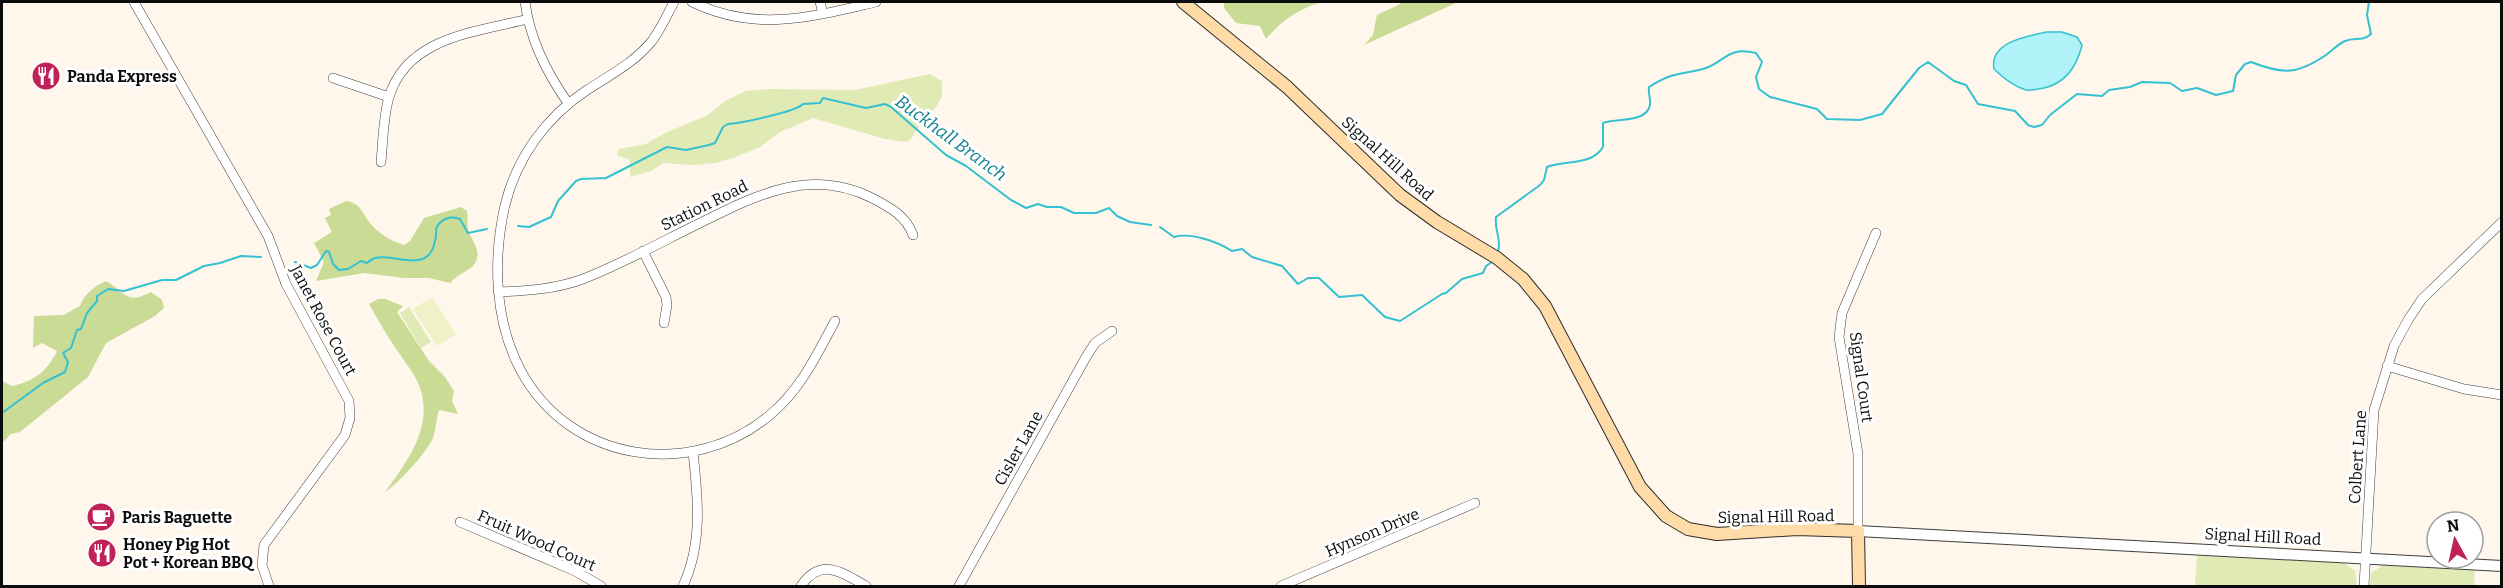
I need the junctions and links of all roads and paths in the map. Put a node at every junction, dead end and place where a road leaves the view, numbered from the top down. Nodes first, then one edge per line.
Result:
1 (134, 2) edge
2 (525, 2) edge
3 (674, 2) edge
4 (692, 2) edge
5 (820, 2) edge
6 (876, 2) edge
7 (1183, 2) edge
8 (823, 14) junction
9 (528, 19) junction
10 (333, 78) dead end
11 (389, 97) junction
12 (568, 103) junction
13 (381, 162) dead end
14 (2502, 222) edge
15 (1876, 233) dead end
16 (914, 235) dead end
17 (643, 251) junction
18 (498, 292) junction
19 (835, 321) dead end
20 (664, 323) dead end
21 (1112, 331) dead end
22 (2387, 366) junction
23 (2502, 395) edge
24 (693, 452) junction
25 (1475, 503) dead end
26 (460, 522) dead end
27 (1858, 531) junction
28 (2365, 558) junction
29 (2502, 566) edge
30 (268, 586) edge
31 (601, 586) edge
32 (683, 586) edge
33 (801, 586) edge
34 (866, 586) edge
35 (959, 586) edge
36 (1281, 586) edge
37 (1859, 586) edge
38 (2364, 586) edge

1 - 30 street, Janet Rose Court
2 - 9 street
3 - 12 street
4 - 8 street
5 - 8 street
6 - 8 street
7 - 27 main road, Signal Hill Road
9 - 11 street
9 - 12 street
10 - 11 street
11 - 13 street
12 - 18 street
14 - 22 street, Colbert Lane
15 - 27 street, Signal Court
16 - 17 street, Station Road
17 - 18 street, Station Road
17 - 20 street
18 - 24 street
19 - 24 street
21 - 35 street, Cisler Lane
22 - 23 street
22 - 28 street, Colbert Lane
24 - 32 street
25 - 36 street, Hynson Drive
26 - 31 street, Fruit Wood Court
27 - 28 street, Signal Hill Road
27 - 37 main road
28 - 29 street, Signal Hill Road
28 - 38 street, Colbert Lane
33 - 34 street

